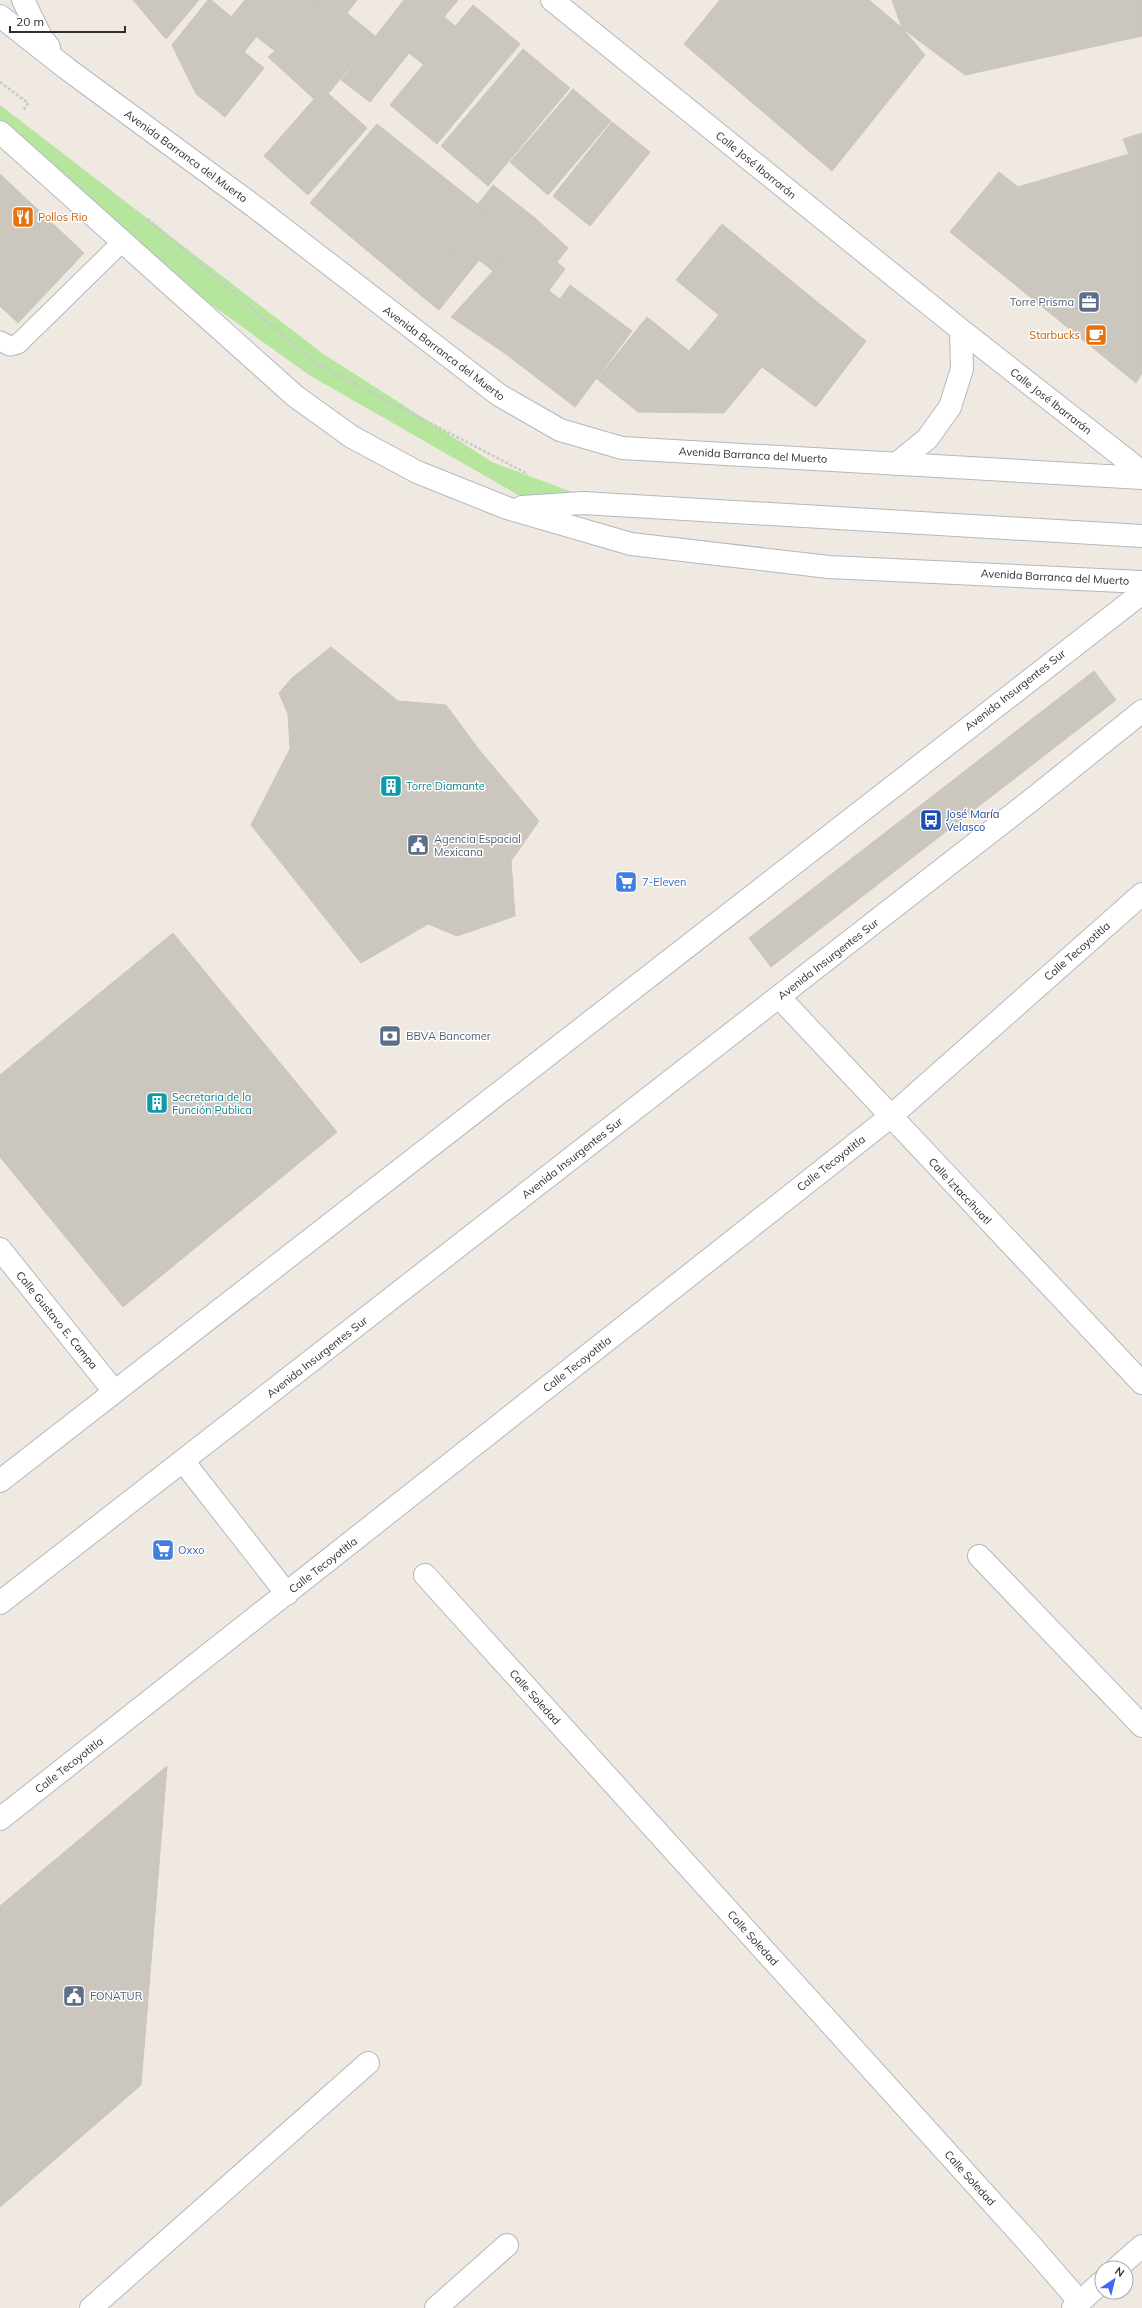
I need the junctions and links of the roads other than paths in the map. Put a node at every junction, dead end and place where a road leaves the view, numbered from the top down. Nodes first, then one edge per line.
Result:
1 (23, 0) edge
2 (552, 0) edge
3 (0, 16) edge
4 (66, 68) junction
5 (0, 132) edge
6 (123, 241) junction
7 (961, 330) junction
8 (0, 341) edge
9 (896, 464) junction
10 (1142, 472) edge
11 (1142, 478) edge
12 (507, 508) junction
13 (1142, 536) edge
14 (1142, 582) edge
15 (1142, 593) edge
16 (1142, 711) edge
17 (1142, 894) edge
18 (779, 997) junction
19 (890, 1117) junction
20 (0, 1249) edge
21 (1142, 1383) edge
22 (114, 1391) junction
23 (183, 1461) junction
24 (0, 1481) edge
25 (979, 1556) dead end
26 (424, 1575) dead end
27 (287, 1594) junction
28 (0, 1603) edge
29 (1142, 1726) edge
30 (0, 1819) edge
31 (368, 2063) dead end
32 (507, 2245) dead end
33 (1142, 2246) edge
34 (1126, 2260) edge
35 (1094, 2289) edge
36 (1076, 2305) edge
37 (91, 2308) edge
38 (436, 2308) edge

1 - 4 main road
2 - 7 main road, Calle José Ibarrarán
3 - 4 main road, Avenida Barranca del Muerto
4 - 9 main road, Avenida Barranca del Muerto
5 - 6 main road, Avenida Barranca del Muerto
6 - 8 lane
6 - 12 main road, Avenida Barranca del Muerto
7 - 9 main road
7 - 10 main road, Calle José Ibarrarán
9 - 11 main road, Avenida Barranca del Muerto
12 - 13 main road
12 - 14 main road, Avenida Barranca del Muerto
15 - 22 main road, Avenida Insurgentes Sur
16 - 18 main road, Avenida Insurgentes Sur
17 - 19 main road, Calle Tecoyotitla
18 - 19 main road, Calle Iztaccihuatl
18 - 23 main road, Avenida Insurgentes Sur
19 - 21 main road, Calle Iztaccihuatl
19 - 27 main road, Calle Tecoyotitla
20 - 22 main road, Calle Gustavo E. Campa
22 - 24 main road, Avenida Insurgentes Sur
23 - 27 main road
23 - 28 main road, Avenida Insurgentes Sur
25 - 29 main road
26 - 36 main road, Calle Soledad
27 - 30 main road, Calle Tecoyotitla
31 - 37 main road
32 - 38 main road
33 - 34 main road
35 - 36 main road

